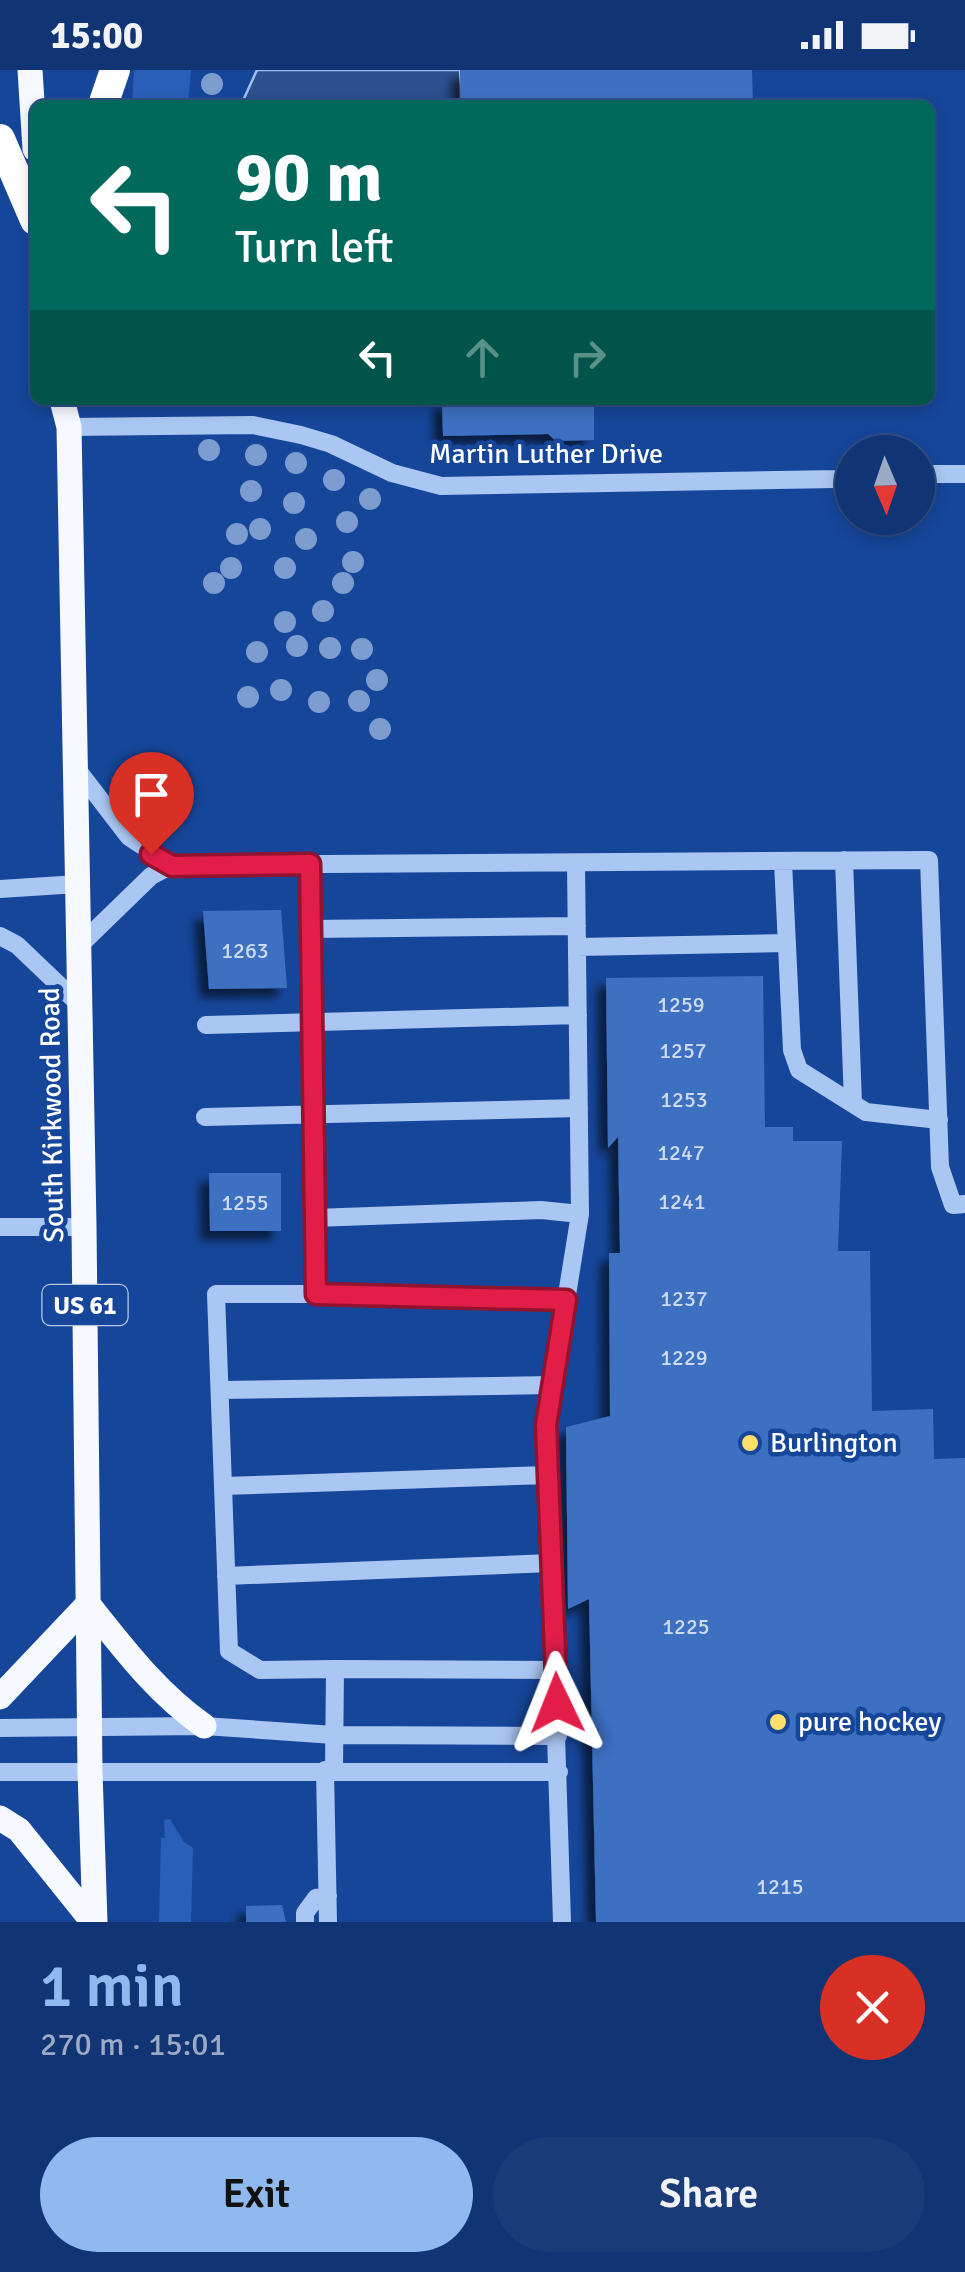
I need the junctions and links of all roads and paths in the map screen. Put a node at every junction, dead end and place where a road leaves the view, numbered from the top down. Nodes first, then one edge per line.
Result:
1 (30, 70) edge
2 (99, 70) edge
3 (115, 70) edge
4 (32, 100) edge
5 (100, 100) edge
6 (102, 100) edge
7 (0, 139) edge
8 (30, 208) edge
9 (63, 405) edge
10 (76, 405) edge
11 (69, 427) junction
12 (935, 474) edge
13 (965, 474) edge
14 (835, 479) edge
15 (76, 767) junction
16 (844, 860) junction
17 (783, 862) junction
18 (310, 864) junction
19 (576, 864) junction
20 (172, 866) junction
21 (78, 884) junction
22 (0, 889) edge
23 (577, 926) junction
24 (311, 929) junction
25 (0, 936) edge
26 (788, 943) junction
27 (79, 946) junction
28 (577, 947) junction
29 (81, 1006) junction
30 (578, 1015) junction
31 (312, 1024) junction
32 (206, 1025) dead end
33 (853, 1104) junction
34 (579, 1108) junction
35 (313, 1115) junction
36 (205, 1117) dead end
37 (938, 1120) junction
38 (965, 1204) edge
39 (580, 1214) junction
40 (314, 1218) junction
41 (0, 1227) edge
42 (84, 1227) junction
43 (316, 1294) junction
44 (566, 1300) junction
45 (553, 1385) junction
46 (220, 1390) junction
47 (548, 1475) junction
48 (223, 1486) junction
49 (551, 1564) junction
50 (226, 1576) junction
51 (88, 1604) junction
52 (336, 1669) junction
53 (556, 1670) junction
54 (0, 1697) edge
55 (89, 1726) junction
56 (204, 1726) junction
57 (0, 1728) edge
58 (334, 1735) junction
59 (558, 1736) junction
60 (330, 1770) junction
61 (90, 1771) junction
62 (0, 1772) edge
63 (559, 1772) junction
64 (0, 1818) edge
65 (328, 1896) junction
66 (94, 1922) edge
67 (306, 1922) edge
68 (328, 1922) edge
69 (562, 1922) edge

1 - 4 main road
2 - 5 main road
3 - 6 highway
7 - 8 highway
9 - 11 main road, South Kirkwood Road / US 61
10 - 11 main road, South Kirkwood Road / US 61
11 - 14 street, Martin Luther Drive
11 - 15 main road, South Kirkwood Road / US 61
12 - 13 street
15 - 20 street
15 - 21 main road, South Kirkwood Road / US 61
16 - 17 street
16 - 33 street
16 - 37 street
17 - 19 street
17 - 26 street
18 - 19 street
18 - 20 street
18 - 24 street
19 - 23 street
20 - 27 street
21 - 22 street
21 - 27 main road, South Kirkwood Road / US 61
23 - 24 street
23 - 28 street
24 - 31 street
25 - 29 street
26 - 28 street
26 - 33 street
27 - 29 main road, South Kirkwood Road / US 61
28 - 30 street
29 - 42 main road, South Kirkwood Road / US 61
30 - 31 street
30 - 34 street
31 - 32 street
31 - 35 street
33 - 37 street
34 - 35 street
34 - 39 street
35 - 36 street
35 - 40 street
37 - 38 street
39 - 40 street
39 - 44 street
40 - 43 street
41 - 42 street
42 - 51 main road, South Kirkwood Road / US 61
43 - 44 street
43 - 46 street
44 - 45 street
45 - 46 street
45 - 47 street
46 - 48 street
47 - 48 street
47 - 49 street
48 - 50 street
49 - 50 street
49 - 53 street
50 - 52 street
51 - 54 main road
51 - 55 main road, South Kirkwood Road / US 61
51 - 56 main road
52 - 53 street
52 - 58 street
53 - 59 street
55 - 56 street
55 - 57 street
55 - 61 main road, South Kirkwood Road / US 61
56 - 58 street
58 - 59 street
58 - 60 street
59 - 63 street
60 - 61 street
60 - 63 street
60 - 65 street
61 - 62 street
61 - 66 main road, South Kirkwood Road / US 61
63 - 69 street
64 - 66 main road
65 - 67 street
65 - 68 street

